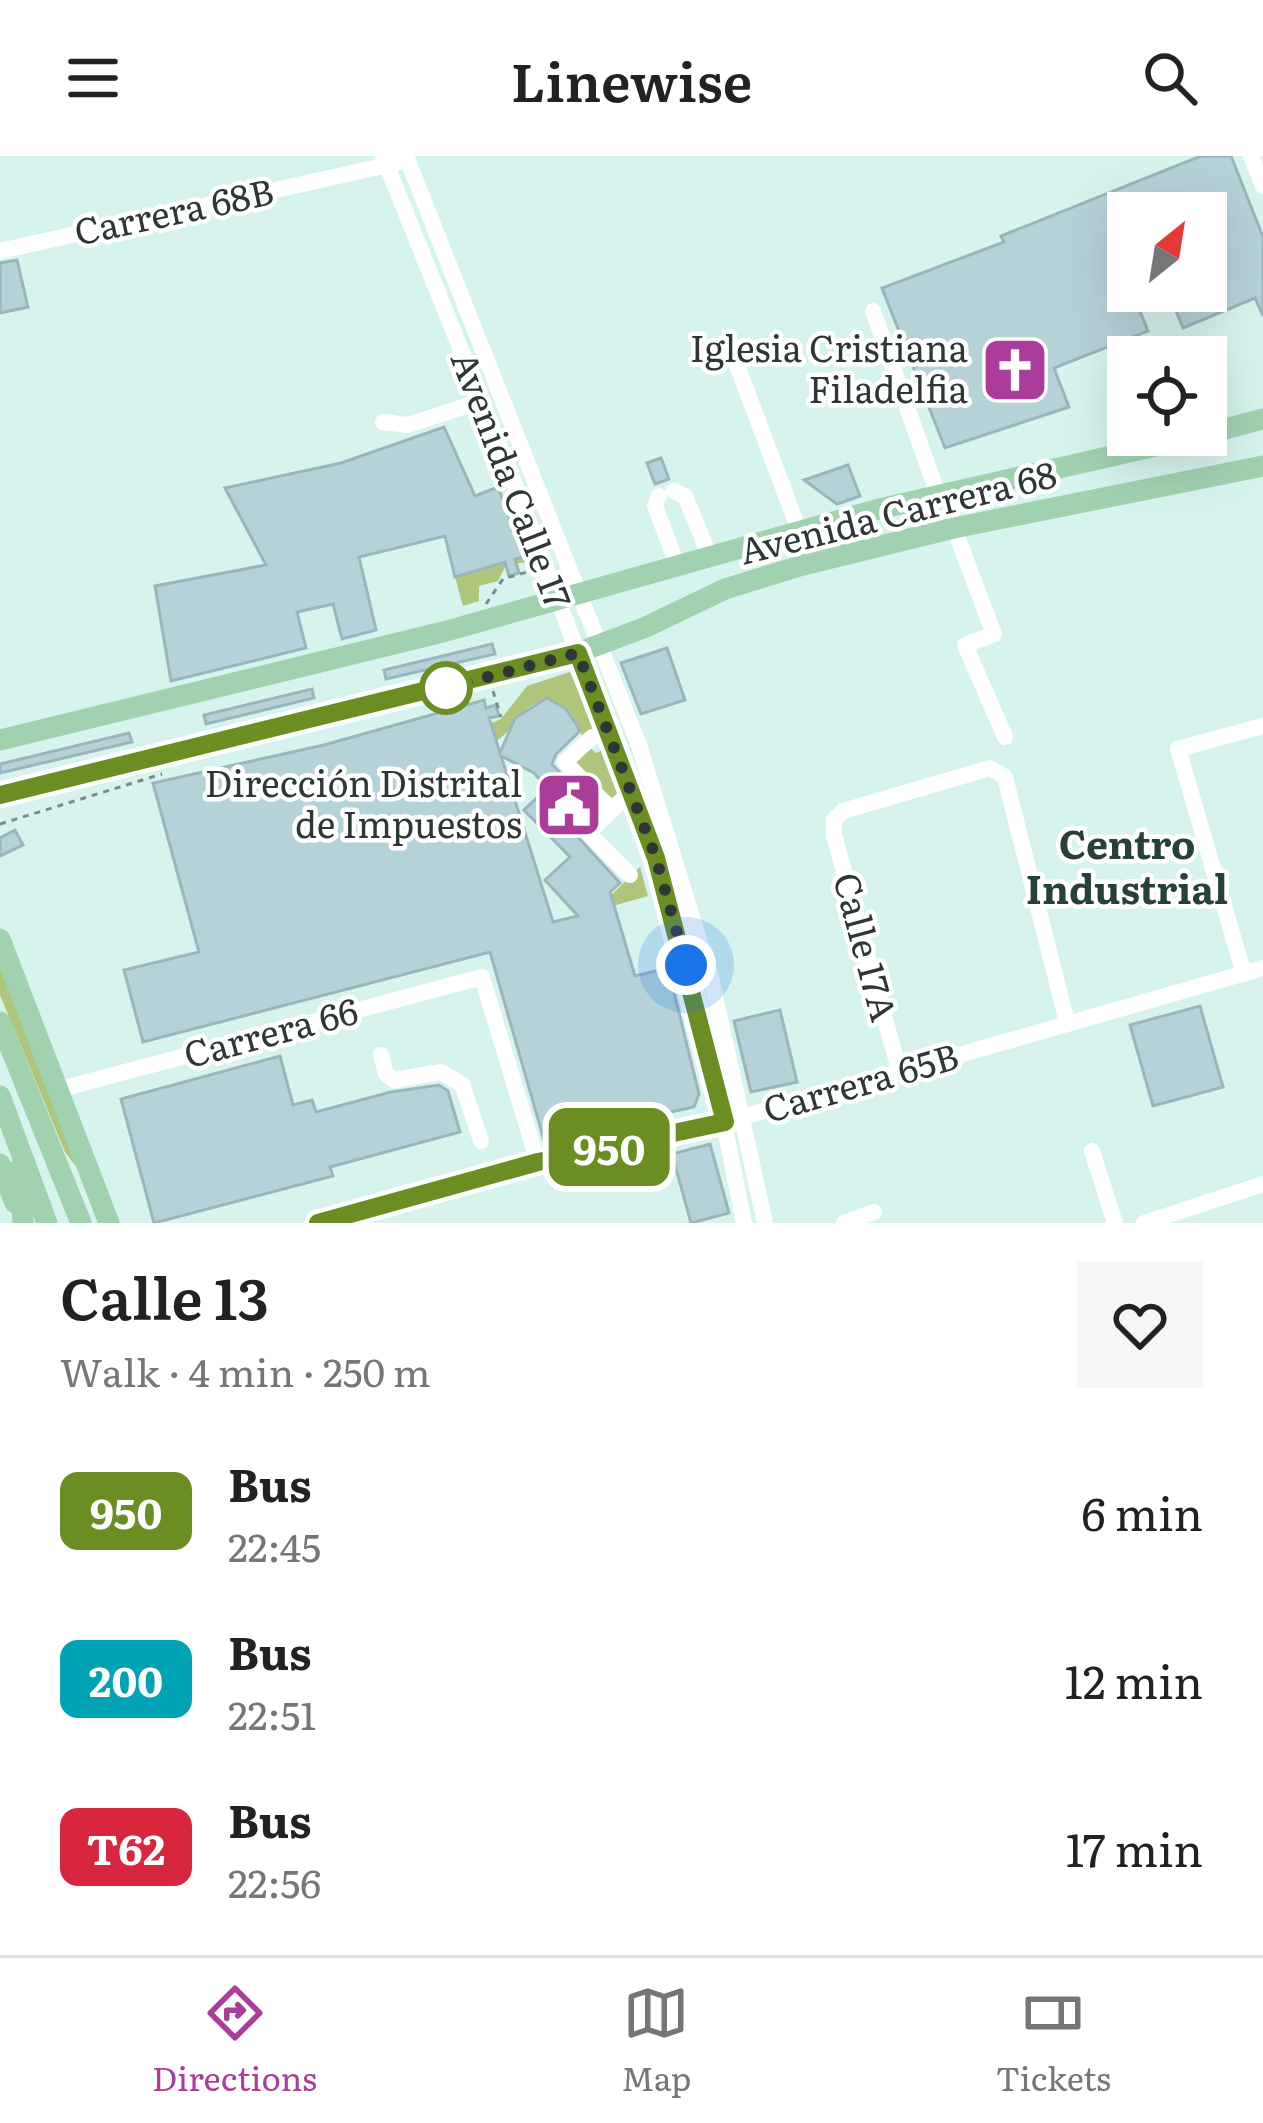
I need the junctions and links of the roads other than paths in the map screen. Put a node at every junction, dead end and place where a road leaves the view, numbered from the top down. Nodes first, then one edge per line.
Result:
1 (1251, 156) edge
2 (410, 157) edge
3 (385, 161) edge
4 (1263, 186) edge
5 (0, 250) edge
6 (873, 311) dead end
7 (731, 349) dead end
8 (482, 401) junction
9 (1263, 419) edge
10 (383, 422) dead end
11 (1227, 429) edge
12 (1119, 456) edge
13 (1263, 466) edge
14 (938, 495) junction
15 (954, 528) junction
16 (799, 530) junction
17 (710, 556) junction
18 (678, 567) junction
19 (570, 597) junction
20 (601, 645) junction
21 (578, 653) junction
22 (1263, 726) edge
23 (592, 737) dead end
24 (1005, 737) dead end
25 (0, 740) edge
26 (630, 792) junction
27 (4, 796) edge
28 (612, 810) junction
29 (674, 853) junction
30 (656, 858) junction
31 (630, 875) dead end
32 (0, 939) edge
33 (1263, 968) edge
34 (1244, 974) junction
35 (0, 1022) edge
36 (1067, 1022) junction
37 (381, 1054) dead end
38 (900, 1073) junction
39 (61, 1089) junction
40 (0, 1096) edge
41 (744, 1117) junction
42 (725, 1122) junction
43 (481, 1141) dead end
44 (18, 1145) junction
45 (1092, 1151) dead end
46 (538, 1162) junction
47 (58, 1163) junction
48 (0, 1164) edge
49 (1263, 1184) edge
50 (874, 1212) dead end
51 (107, 1216) edge
52 (19, 1221) edge
53 (47, 1223) edge
54 (81, 1223) edge
55 (317, 1223) edge
56 (744, 1223) edge
57 (764, 1223) edge
58 (844, 1223) edge
59 (1115, 1223) edge
60 (1144, 1223) edge

1 - 4 street
2 - 3 street, Carrera 68B
2 - 19 street, Avenida Calle 17
3 - 5 street, Carrera 68B
3 - 8 street, Avenida Calle 17
6 - 14 street
7 - 16 street
8 - 10 street
8 - 19 street, Avenida Calle 17
9 - 11 main road, Avenida Carrera 68
12 - 14 main road, Avenida Carrera 68
13 - 15 main road, Avenida Carrera 68
14 - 16 main road, Avenida Carrera 68
15 - 20 main road, Avenida Carrera 68
15 - 24 street
16 - 17 main road, Avenida Carrera 68
17 - 18 main road, Avenida Carrera 68
17 - 18 street
18 - 19 main road, Avenida Carrera 68
19 - 20 street, Avenida Calle 17
19 - 21 street, Avenida Calle 17
19 - 25 main road, Avenida Carrera 68
20 - 21 main road, Avenida Carrera 68
20 - 29 street, Avenida Calle 17
21 - 26 street, Avenida Calle 17
21 - 27 main road, Avenida Carrera 68
22 - 34 street
23 - 28 street
26 - 28 street
26 - 30 street, Avenida Calle 17
28 - 31 street
29 - 30 street
29 - 41 street, Avenida Calle 17
30 - 42 street, Avenida Calle 17
32 - 39 main road
33 - 34 street, Carrera 65B
34 - 36 street, Carrera 65B
35 - 47 main road
36 - 38 street, Carrera 65B
36 - 38 street, Calle 17A
37 - 43 street
38 - 41 street, Carrera 65B
39 - 46 street, Carrera 66
39 - 51 main road
40 - 44 main road
41 - 42 street, Carrera 65B
41 - 57 street, Avenida Calle 17
42 - 46 street, Carrera 65B
42 - 56 street, Avenida Calle 17
44 - 52 main road
44 - 53 main road
45 - 59 street
46 - 55 street, Carrera 65B
47 - 51 main road
47 - 54 main road
48 - 52 main road
49 - 60 street
50 - 58 street

